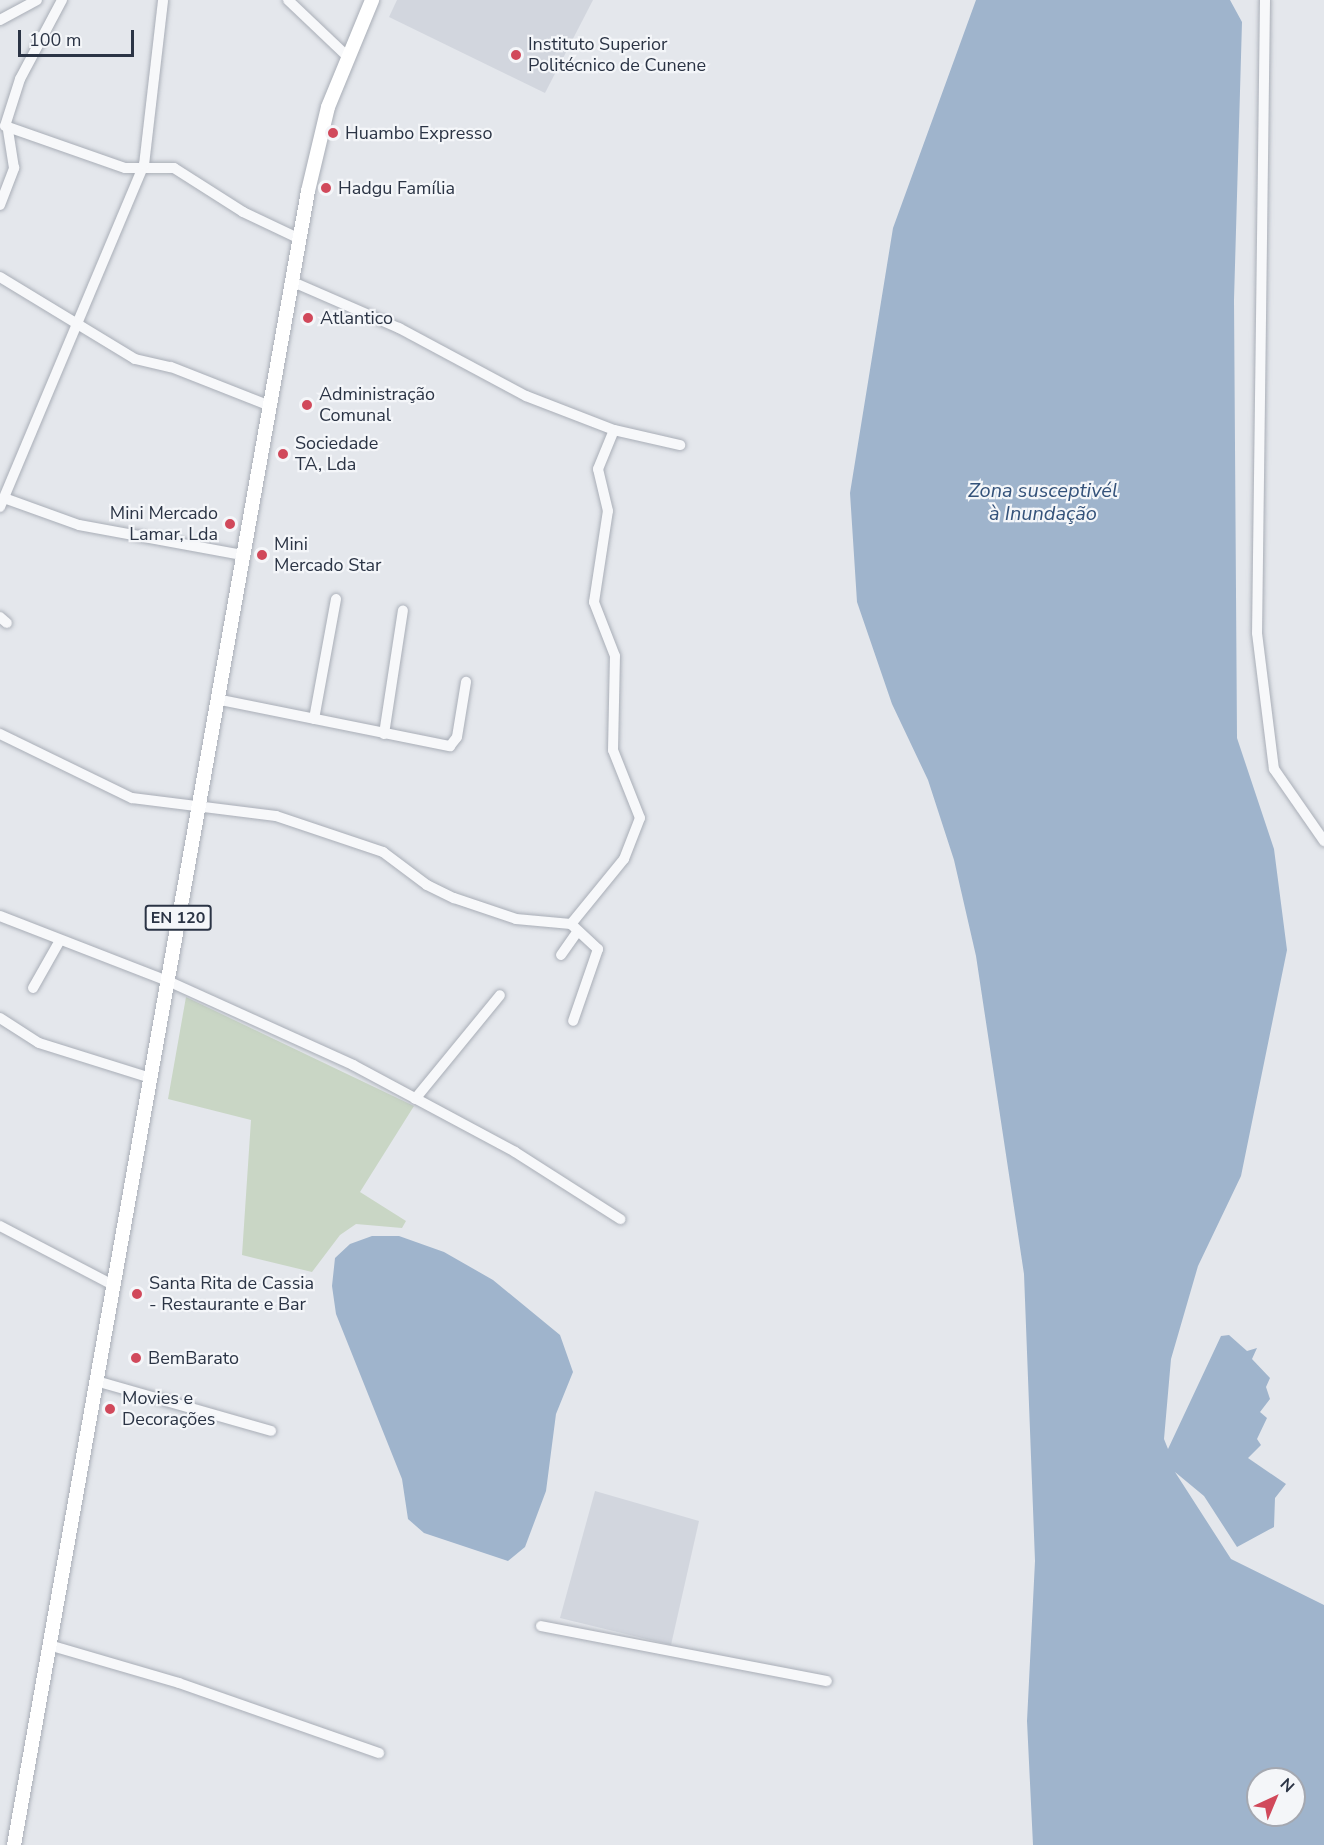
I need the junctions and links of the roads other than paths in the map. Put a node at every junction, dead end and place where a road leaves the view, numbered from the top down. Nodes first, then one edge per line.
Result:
1 (37, 0) edge
2 (62, 0) edge
3 (163, 0) edge
4 (288, 0) edge
5 (372, 0) edge
6 (1265, 0) edge
7 (0, 20) edge
8 (346, 56) junction
9 (8, 129) junction
10 (144, 165) junction
11 (0, 204) edge
12 (300, 239) junction
13 (0, 277) edge
14 (293, 282) junction
15 (79, 325) junction
16 (270, 406) junction
17 (614, 430) junction
18 (680, 445) dead end
19 (2, 502) edge
20 (242, 555) junction
21 (336, 599) dead end
22 (403, 610) dead end
23 (466, 682) dead end
24 (216, 699) junction
25 (314, 719) junction
26 (0, 734) edge
27 (384, 734) junction
28 (198, 802) junction
29 (1324, 841) edge
30 (0, 916) edge
31 (574, 928) junction
32 (59, 942) junction
33 (561, 955) dead end
34 (168, 981) junction
35 (33, 988) dead end
36 (500, 995) dead end
37 (0, 1018) edge
38 (573, 1021) dead end
39 (151, 1078) junction
40 (415, 1099) junction
41 (620, 1219) dead end
42 (0, 1226) edge
43 (113, 1286) junction
44 (96, 1381) junction
45 (271, 1431) dead end
46 (542, 1626) dead end
47 (49, 1645) junction
48 (827, 1682) dead end
49 (379, 1752) dead end
50 (14, 1845) edge

1 - 7 street
2 - 9 street
3 - 10 street
4 - 8 street
5 - 8 main road, EN 120
6 - 29 street
8 - 12 main road, EN 120
9 - 10 street
9 - 11 street
10 - 12 street
10 - 15 street
12 - 14 main road, EN 120
13 - 15 street
14 - 16 main road, EN 120
14 - 17 street
15 - 16 street
15 - 19 street
16 - 20 main road, EN 120
17 - 18 street
17 - 31 street
19 - 20 street
20 - 24 main road, EN 120
21 - 25 street
22 - 27 street
23 - 27 street
24 - 25 street
24 - 28 main road, EN 120
25 - 27 street
26 - 28 street
28 - 31 street
28 - 34 main road, EN 120
30 - 32 street
31 - 33 street
31 - 38 street
32 - 34 street
32 - 35 street
34 - 39 main road, EN 120
34 - 40 street
36 - 40 street
37 - 39 street
39 - 43 main road, EN 120
40 - 41 street
42 - 43 street
43 - 44 main road, EN 120
44 - 45 street
44 - 47 main road, EN 120
46 - 48 street
47 - 49 street
47 - 50 main road, EN 120

